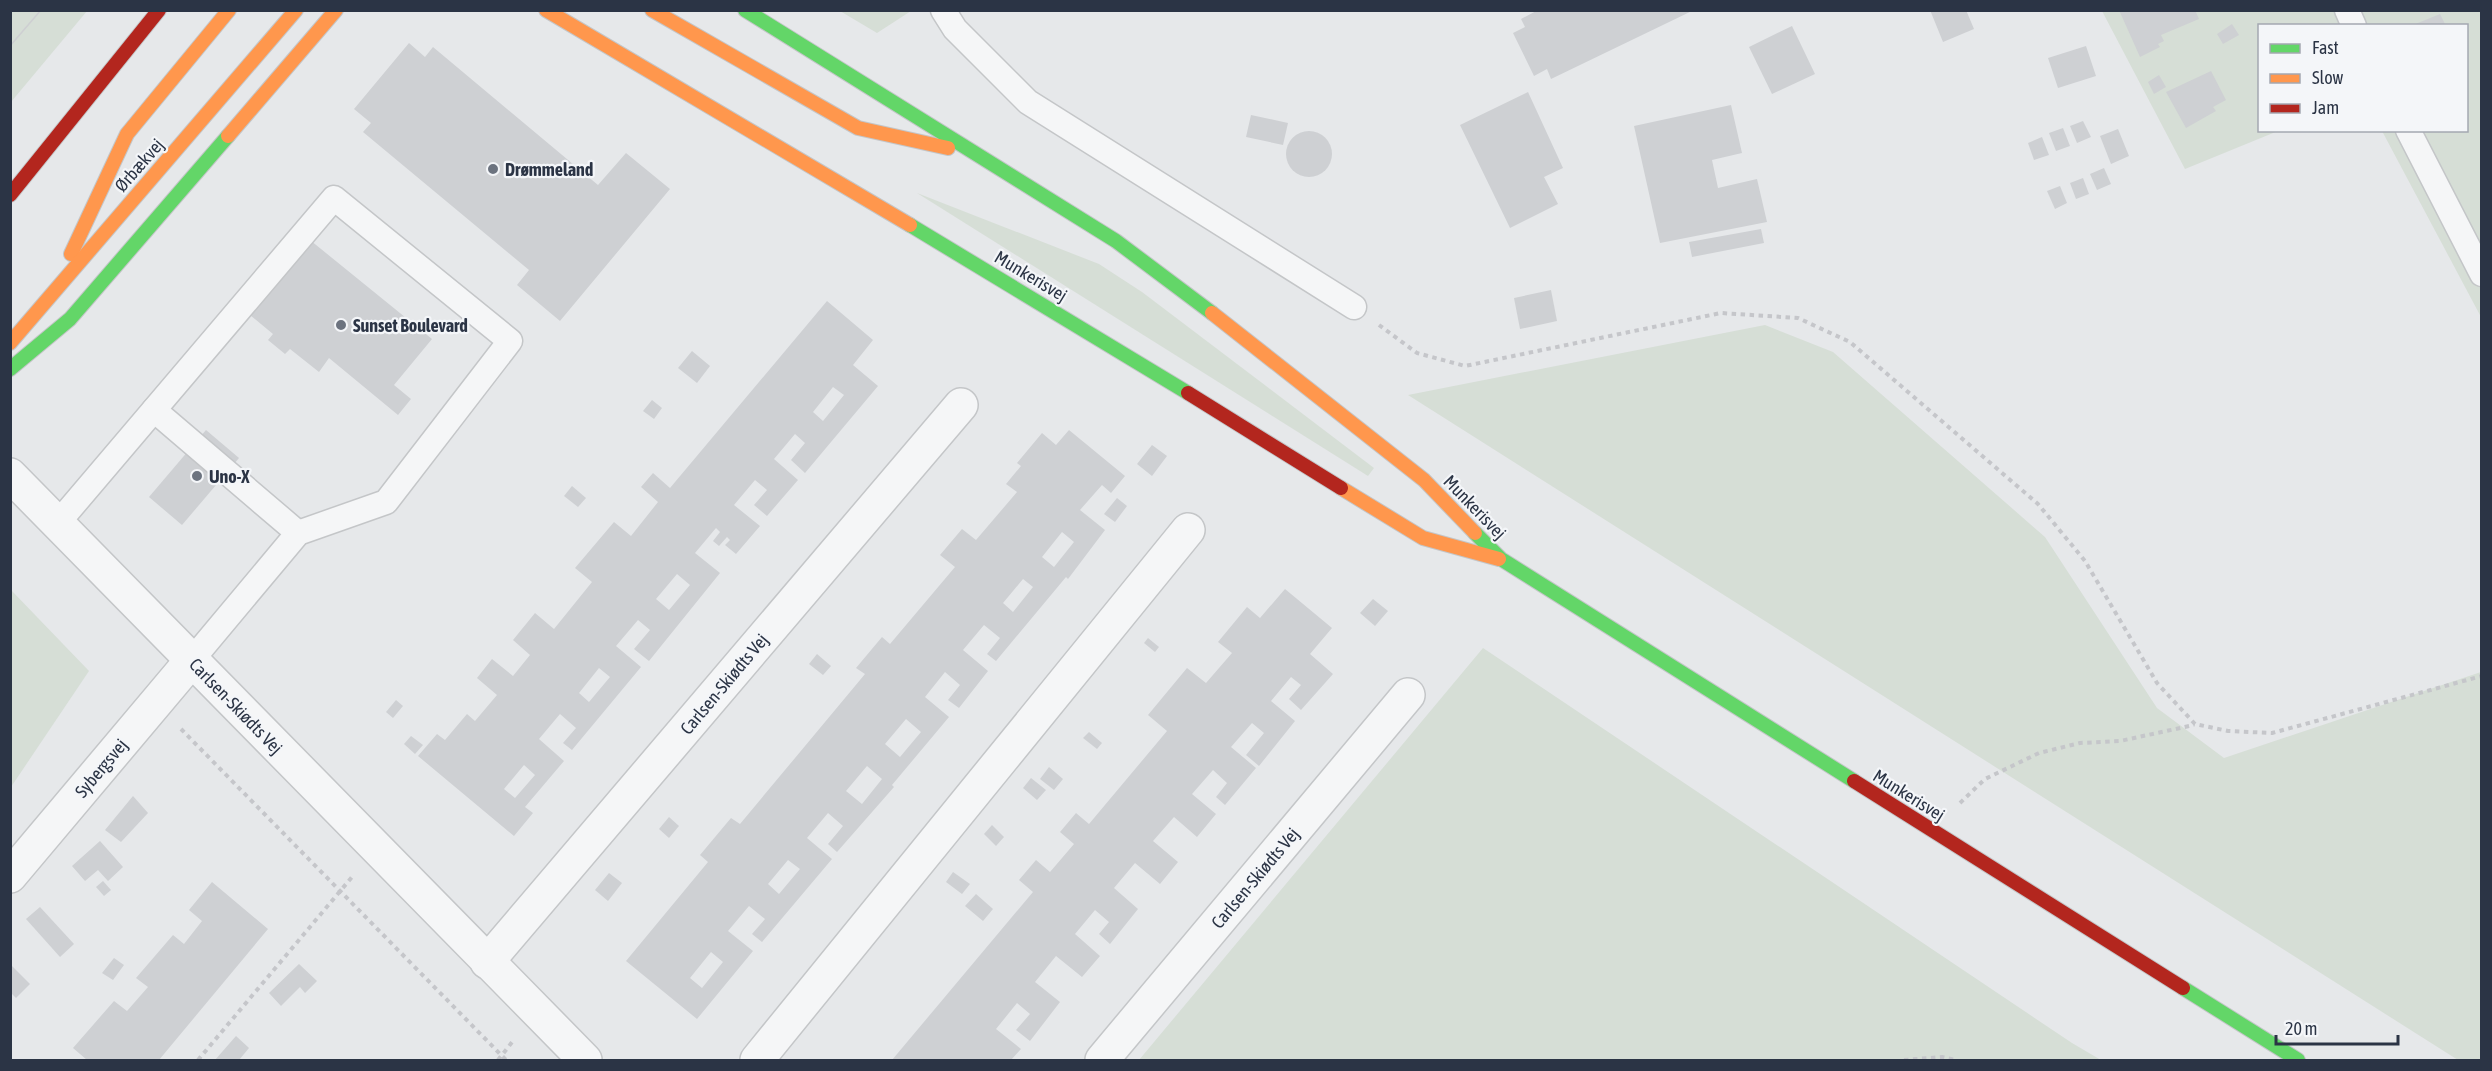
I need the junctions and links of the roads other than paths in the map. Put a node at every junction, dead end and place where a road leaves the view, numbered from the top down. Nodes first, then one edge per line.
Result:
1 (159, 10) edge
2 (229, 10) edge
3 (296, 10) edge
4 (336, 10) edge
5 (546, 10) edge
6 (652, 10) edge
7 (745, 10) edge
8 (943, 10) edge
9 (2347, 10) edge
10 (2354, 24) edge
11 (2409, 132) edge
12 (976, 154) junction
13 (10, 195) edge
14 (2481, 274) edge
15 (57, 286) junction
16 (1354, 307) road end
17 (10, 343) edge
18 (10, 369) edge
19 (961, 405) dead end
20 (154, 410) junction
21 (10, 476) edge
22 (57, 524) junction
23 (1188, 530) dead end
24 (298, 533) junction
25 (1501, 559) junction
26 (191, 660) junction
27 (1408, 695) dead end
28 (10, 876) edge
29 (487, 962) junction
30 (585, 1060) edge
31 (757, 1060) edge
32 (1102, 1060) edge
33 (2298, 1060) edge

1 - 13 main road
2 - 15 main road
3 - 15 main road, Ørbækvej
4 - 18 main road
5 - 25 main road, Munkerisvej
6 - 12 main road
7 - 12 main road, Munkerisvej
8 - 16 lane
9 - 10 lane
11 - 14 lane
12 - 25 main road, Munkerisvej
15 - 17 main road, Ørbækvej
19 - 29 street, Carlsen-Skiødts Vej
20 - 22 lane
20 - 24 lane
20 - 24 lane
21 - 22 street, Carlsen-Skiødts Vej
22 - 26 street, Carlsen-Skiødts Vej
23 - 31 street
24 - 26 lane
25 - 33 main road, Munkerisvej
26 - 28 street, Sybergsvej
26 - 29 street, Carlsen-Skiødts Vej
27 - 32 street, Carlsen-Skiødts Vej
29 - 30 street, Carlsen-Skiødts Vej

